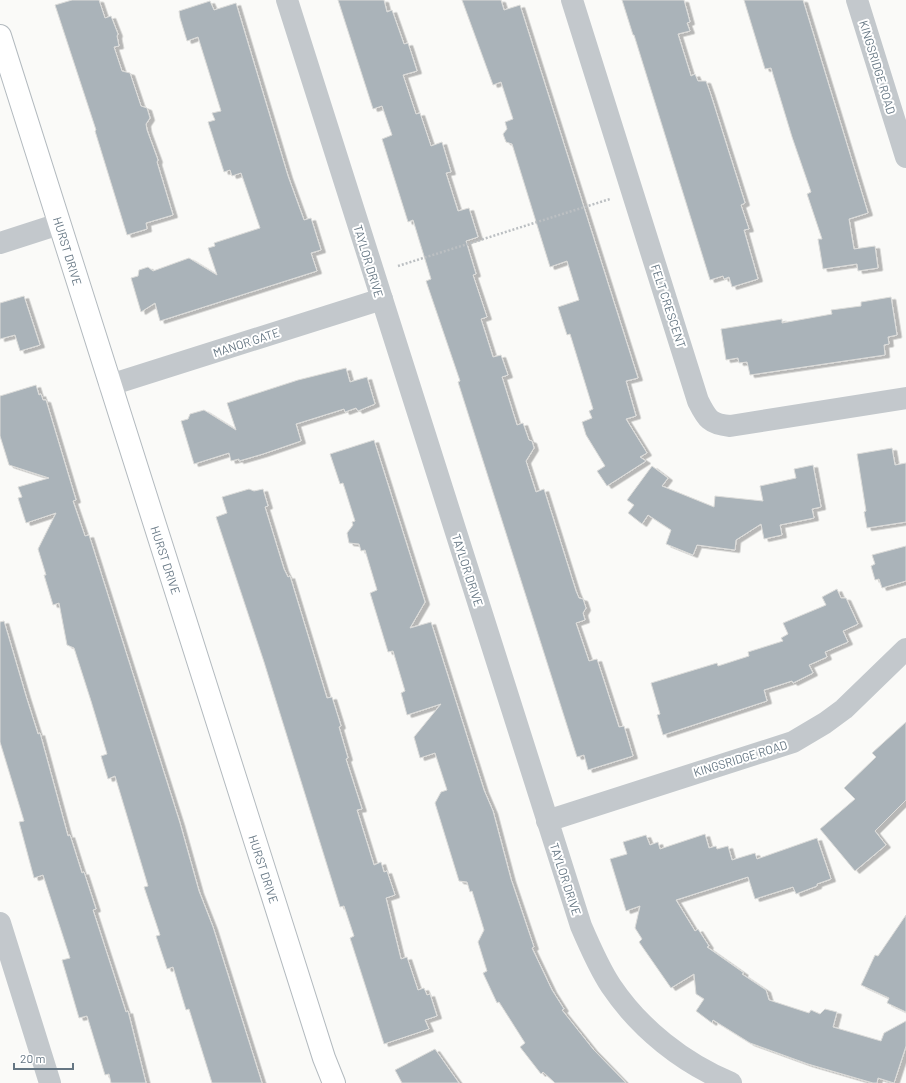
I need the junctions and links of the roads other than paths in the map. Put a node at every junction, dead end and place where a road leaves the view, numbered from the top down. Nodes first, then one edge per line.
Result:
1 (287, 0) edge
2 (572, 0) edge
3 (857, 0) edge
4 (0, 36) edge
5 (906, 157) edge
6 (59, 224) junction
7 (0, 243) edge
8 (382, 299) junction
9 (110, 385) junction
10 (906, 398) edge
11 (906, 649) edge
12 (547, 821) junction
13 (0, 924) edge
14 (50, 1083) edge
15 (334, 1083) edge
16 (731, 1083) edge

1 - 8 street, TAYLOR DRIVE
2 - 10 street, FELT CRESCENT
3 - 5 street, KINGSRIDGE ROAD
4 - 6 street, HURST DRIVE
6 - 7 street
6 - 9 street, HURST DRIVE
8 - 9 street, MANOR GATE
8 - 12 street, TAYLOR DRIVE
9 - 15 street, HURST DRIVE
11 - 12 street, KINGSRIDGE ROAD
12 - 16 street, TAYLOR DRIVE
13 - 14 street

